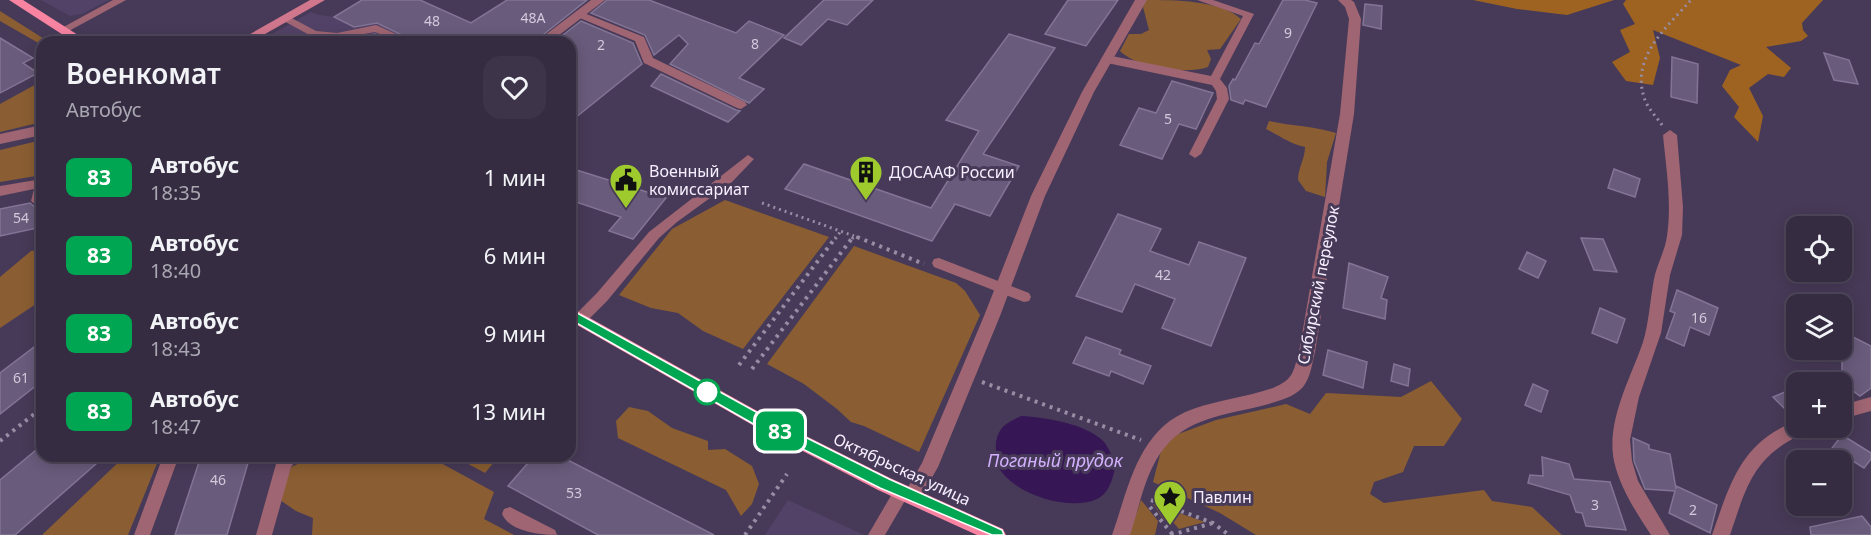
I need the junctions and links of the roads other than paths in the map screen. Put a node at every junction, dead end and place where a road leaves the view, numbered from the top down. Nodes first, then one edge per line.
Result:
1 (15, 0) edge
2 (121, 0) edge
3 (319, 0) edge
4 (599, 0) edge
5 (1202, 0) edge
6 (1138, 1) edge
7 (1347, 3) edge
8 (579, 14) junction
9 (286, 18) junction
10 (63, 30) junction
11 (73, 36) edge
12 (254, 36) edge
13 (311, 36) edge
14 (337, 36) edge
15 (395, 36) edge
16 (550, 36) edge
17 (1107, 58) junction
18 (1214, 80) junction
19 (741, 105) dead end
20 (36, 131) edge
21 (1670, 135) road end
22 (0, 139) edge
23 (1195, 154) dead end
24 (748, 159) dead end
25 (36, 185) edge
26 (0, 191) edge
27 (935, 265) road end
28 (1003, 289) junction
29 (1024, 297) dead end
30 (576, 315) edge
31 (576, 317) edge
32 (1871, 404) edge
33 (1852, 409) edge
34 (1786, 434) edge
35 (169, 462) edge
36 (286, 462) edge
37 (907, 494) junction
38 (510, 514) dead end
39 (142, 535) edge
40 (264, 535) edge
41 (549, 535) edge
42 (876, 535) edge
43 (997, 535) edge
44 (1121, 535) edge
45 (1661, 535) edge
46 (1721, 535) edge

1 - 10 main road
2 - 10 lane
3 - 9 main road
4 - 8 street
5 - 18 lane
6 - 17 street
7 - 44 street, Сибирский переулок
8 - 16 street
8 - 19 lane
9 - 12 main road
9 - 13 lane
10 - 11 main road
14 - 15 lane
17 - 18 lane
17 - 28 street
18 - 23 lane
20 - 22 street
21 - 45 street
24 - 30 lane
25 - 26 lane
27 - 28 lane
28 - 29 lane
28 - 37 street
31 - 37 main road, Октябрьская улица
32 - 33 street
34 - 46 street
35 - 39 lane
36 - 40 lane
37 - 42 lane
37 - 43 main road, Октябрьская улица
38 - 41 lane

